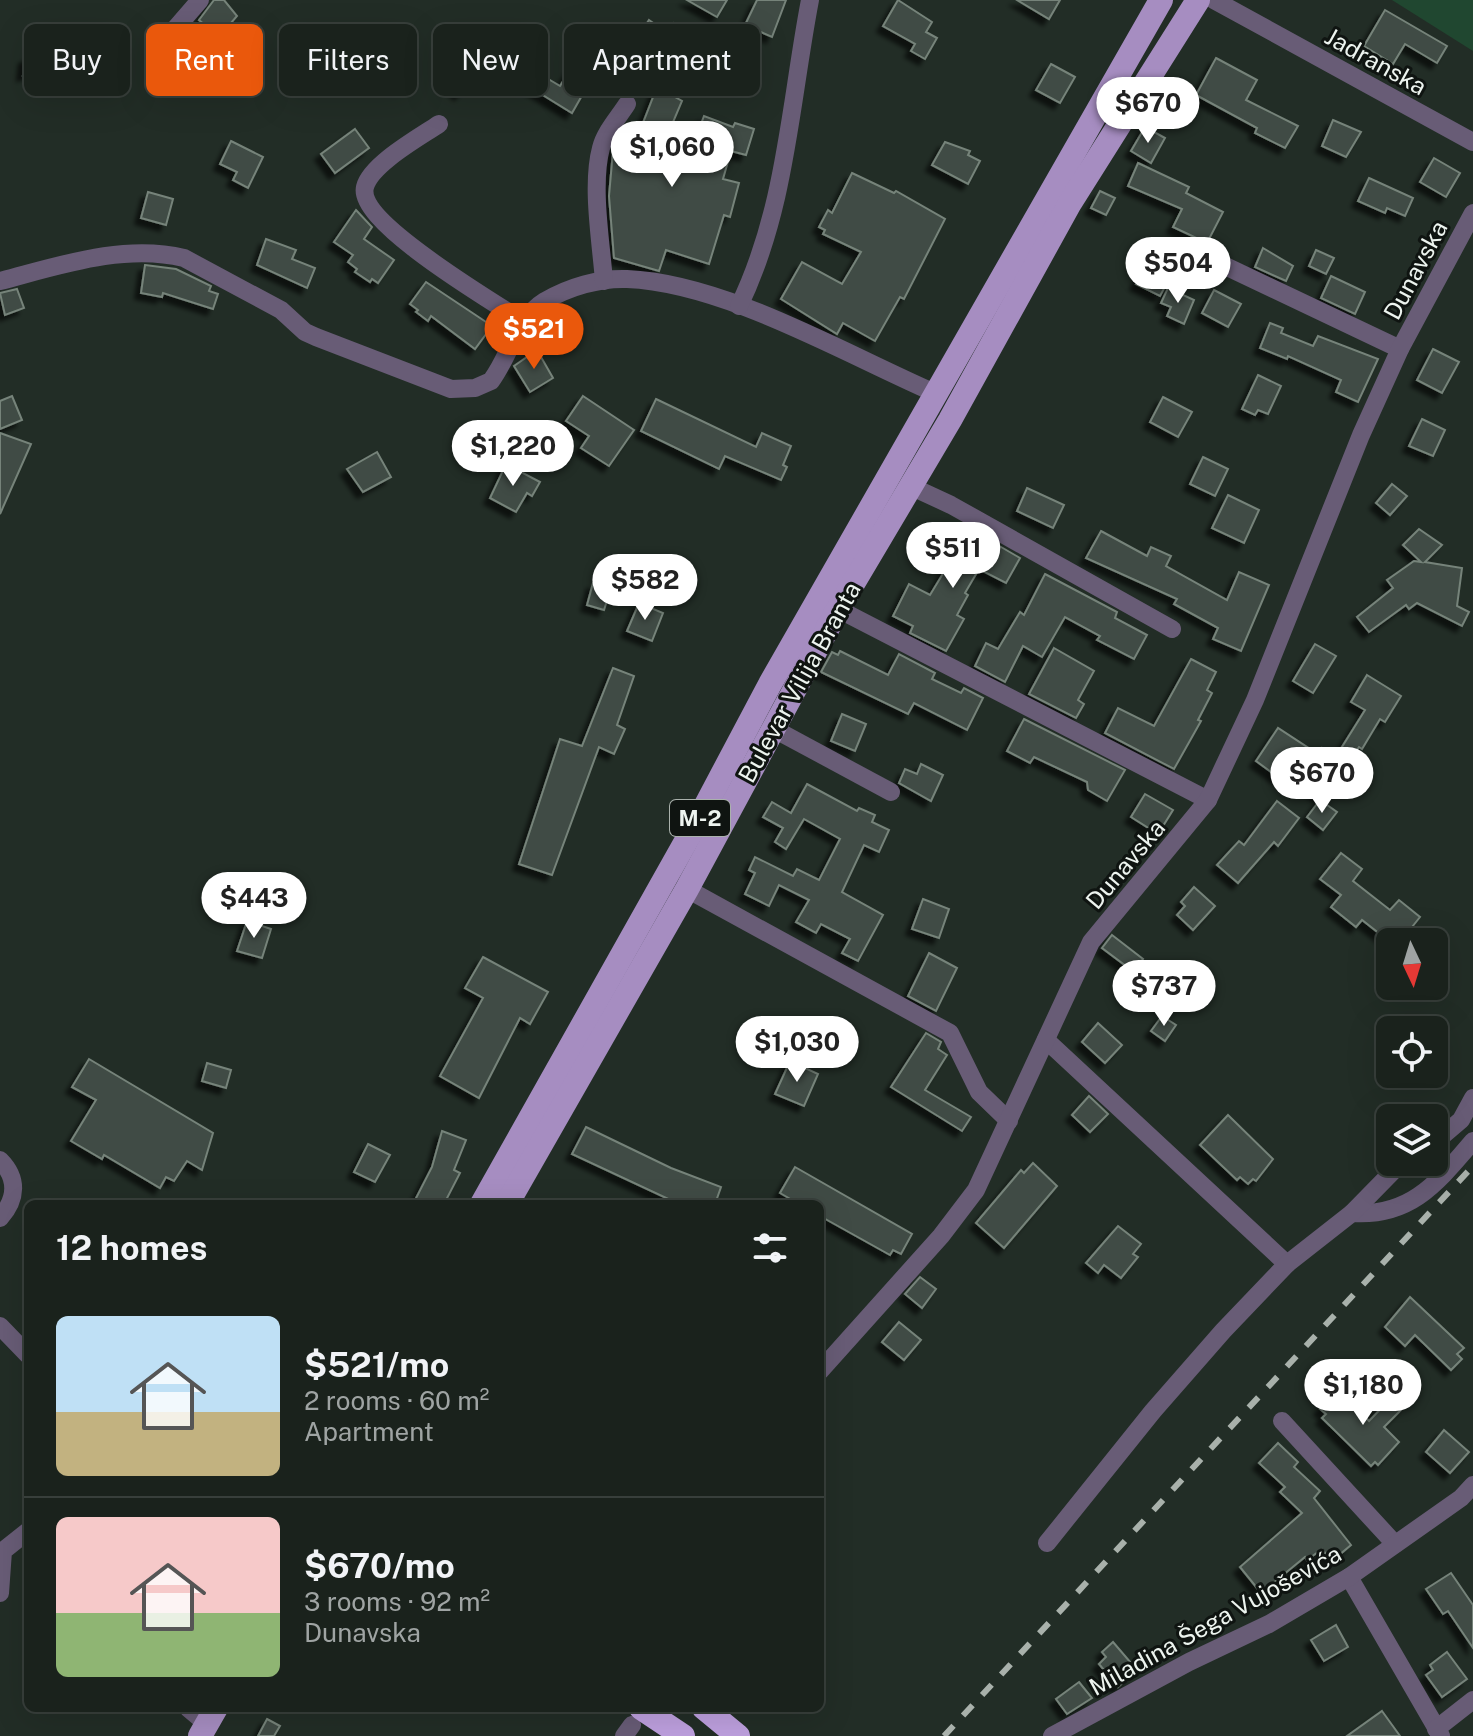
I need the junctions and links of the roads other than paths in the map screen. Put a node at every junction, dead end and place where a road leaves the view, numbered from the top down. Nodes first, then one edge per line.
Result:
1 (200, 0) edge
2 (810, 0) edge
3 (1161, 0) edge
4 (1198, 0) edge
5 (1214, 0) edge
6 (179, 24) edge
7 (627, 104) dead end
8 (439, 124) dead end
9 (1473, 142) edge
10 (1473, 213) edge
11 (1198, 253) dead end
12 (0, 281) edge
13 (604, 281) junction
14 (739, 306) junction
15 (524, 322) junction
16 (1400, 349) junction
17 (935, 393) junction
18 (910, 486) junction
19 (838, 609) junction
20 (1172, 629) dead end
21 (774, 729) junction
22 (891, 792) dead end
23 (1208, 800) junction
24 (687, 889) junction
25 (1046, 1040) junction
26 (1473, 1098) edge
27 (1009, 1121) junction
28 (1448, 1131) edge
29 (1473, 1141) edge
30 (0, 1160) edge
31 (1388, 1176) edge
32 (484, 1200) edge
33 (509, 1200) edge
34 (1352, 1213) junction
35 (0, 1218) edge
36 (1287, 1264) junction
37 (0, 1326) edge
38 (24, 1351) edge
39 (824, 1366) edge
40 (1282, 1421) dead end
41 (1473, 1485) edge
42 (24, 1534) edge
43 (1047, 1543) dead end
44 (1395, 1544) junction
45 (2, 1550) edge
46 (1349, 1577) junction
47 (0, 1593) edge
48 (1473, 1700) edge
49 (709, 1712) edge
50 (632, 1723) edge
51 (1438, 1732) edge
52 (683, 1736) edge
53 (738, 1736) edge
54 (1052, 1736) edge

1 - 6 street
2 - 14 street
3 - 17 main road, Bulevar Vilija Branta / M-2
4 - 18 main road, Bulevar Vilija Branta / M-2
5 - 9 street, Jadranska
7 - 13 street
8 - 15 street
10 - 16 street, Dunavska
11 - 16 street, Dunavska
12 - 15 street
13 - 14 street
13 - 15 street
14 - 17 street
16 - 23 street, Dunavska
17 - 32 main road, Bulevar Vilija Branta / M-2
18 - 19 main road, Bulevar Vilija Branta / M-2
18 - 20 street
19 - 21 main road, Bulevar Vilija Branta / M-2
19 - 23 street
21 - 22 street
21 - 24 main road, Bulevar Vilija Branta / M-2
23 - 25 street, Dunavska
24 - 27 street
24 - 33 main road, Bulevar Vilija Branta / M-2
25 - 27 street, Dunavska
25 - 36 street
26 - 28 street
27 - 39 street, Dunavska
29 - 34 street
30 - 35 street
31 - 34 street
34 - 36 street
36 - 43 street
37 - 38 street
40 - 44 street
41 - 44 street, Miladina Šega Vujoševića
42 - 45 street
44 - 46 street, Miladina Šega Vujoševića
45 - 47 street
46 - 51 street
46 - 54 street, Miladina Šega Vujoševića
48 - 51 street
49 - 53 highway
50 - 52 highway

